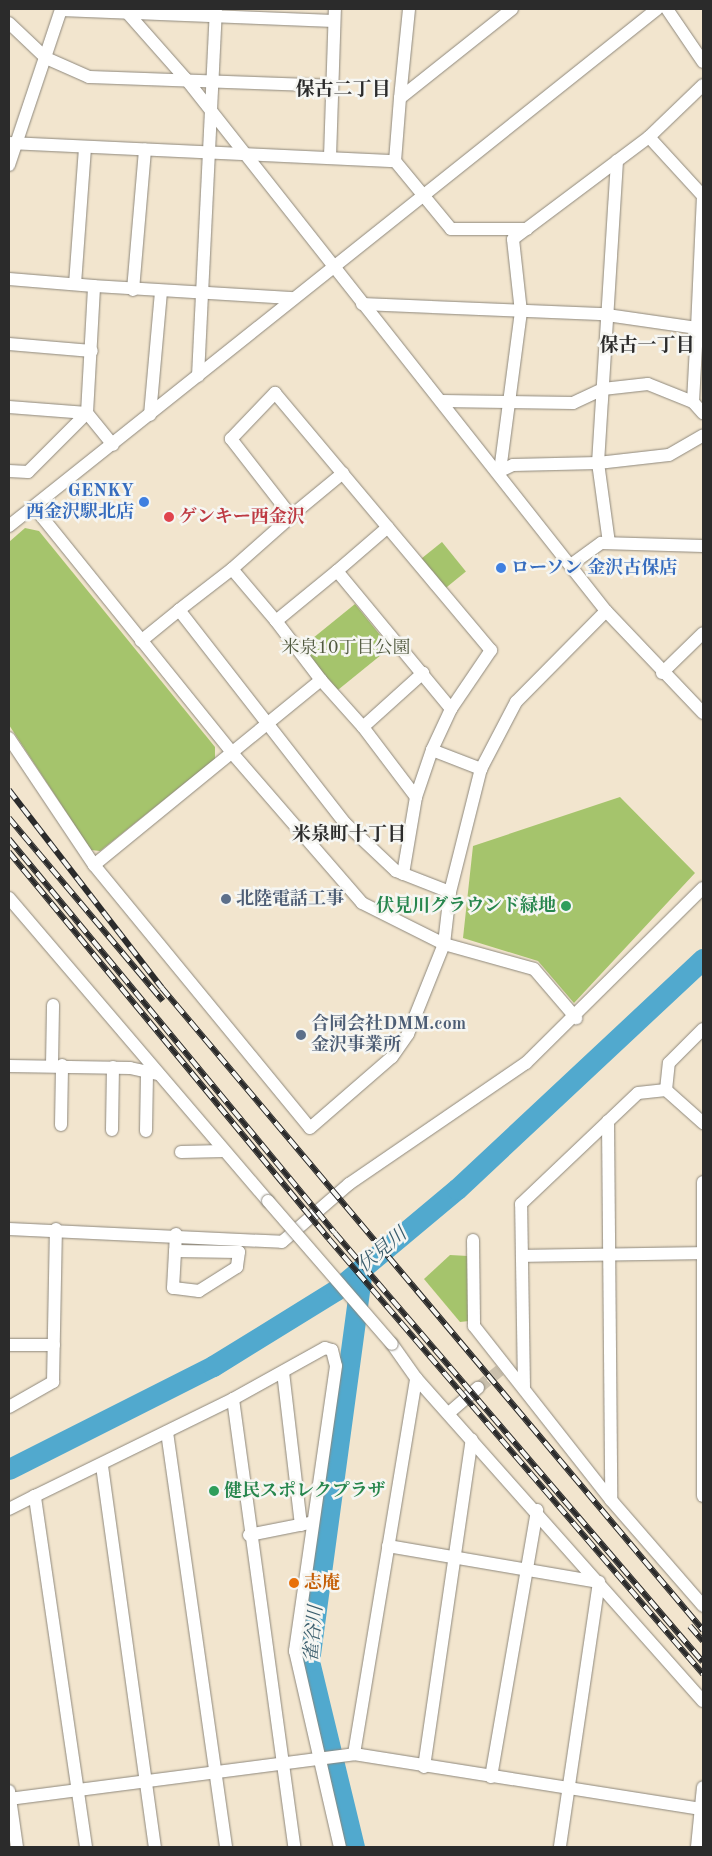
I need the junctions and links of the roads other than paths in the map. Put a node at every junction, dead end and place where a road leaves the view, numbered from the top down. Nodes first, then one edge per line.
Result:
1 (409, 9) edge
2 (512, 9) edge
3 (657, 9) edge
4 (667, 9) edge
5 (125, 11) edge
6 (216, 12) edge
7 (335, 15) edge
8 (9, 23) edge
9 (46, 58) junction
10 (703, 62) edge
11 (186, 79) junction
12 (212, 82) junction
13 (703, 85) edge
14 (331, 86) junction
15 (400, 98) junction
16 (213, 118) junction
17 (649, 137) junction
18 (13, 143) edge
19 (85, 147) junction
20 (144, 150) junction
21 (210, 151) junction
22 (244, 154) junction
23 (330, 157) junction
24 (394, 161) junction
25 (617, 161) junction
26 (9, 165) edge
27 (422, 196) junction
28 (703, 196) edge
29 (527, 229) junction
30 (332, 266) junction
31 (9, 279) edge
32 (75, 284) junction
33 (94, 286) junction
34 (133, 290) junction
35 (162, 291) junction
36 (203, 294) junction
37 (294, 298) junction
38 (362, 304) junction
39 (522, 312) junction
40 (610, 316) junction
41 (699, 322) edge
42 (9, 344) edge
43 (92, 351) junction
44 (198, 376) junction
45 (603, 389) junction
46 (442, 401) junction
47 (509, 402) junction
48 (693, 402) junction
49 (9, 408) edge
50 (87, 413) junction
51 (703, 413) edge
52 (150, 415) junction
53 (703, 435) edge
54 (113, 445) junction
55 (598, 463) junction
56 (9, 470) edge
57 (500, 471) junction
58 (342, 473) junction
59 (34, 508) junction
60 (294, 514) junction
61 (9, 526) edge
62 (388, 527) junction
63 (609, 543) junction
64 (703, 546) edge
65 (572, 564) junction
66 (232, 569) junction
67 (337, 571) junction
68 (179, 610) junction
69 (606, 611) junction
70 (276, 621) junction
71 (703, 633) edge
72 (141, 641) junction
73 (423, 673) junction
74 (662, 673) junction
75 (321, 680) junction
76 (451, 709) junction
77 (703, 713) edge
78 (268, 725) junction
79 (363, 727) junction
80 (9, 738) edge
81 (432, 750) junction
82 (233, 754) junction
83 (481, 769) junction
84 (416, 797) junction
85 (94, 865) junction
86 (403, 874) junction
87 (703, 888) edge
88 (450, 892) junction
89 (9, 898) edge
90 (444, 944) junction
91 (53, 1005) dead end
92 (576, 1018) junction
93 (703, 1029) edge
94 (57, 1065) junction
95 (9, 1066) edge
96 (113, 1067) junction
97 (152, 1073) junction
98 (666, 1090) junction
99 (608, 1121) junction
100 (703, 1123) edge
101 (61, 1125) dead end
102 (112, 1130) dead end
103 (146, 1131) dead end
104 (224, 1151) junction
105 (181, 1152) dead end
106 (703, 1182) edge
107 (9, 1229) edge
108 (56, 1229) junction
109 (176, 1234) junction
110 (473, 1240) dead end
111 (176, 1251) junction
112 (702, 1253) edge
113 (609, 1254) junction
114 (522, 1256) junction
115 (9, 1344) edge
116 (54, 1345) junction
117 (283, 1372) junction
118 (416, 1378) junction
119 (478, 1388) tunnel mouth
120 (524, 1388) junction
121 (233, 1399) junction
122 (9, 1407) edge
123 (450, 1412) junction
124 (167, 1432) junction
125 (472, 1440) junction
126 (703, 1464) edge
127 (102, 1466) junction
128 (35, 1496) junction
129 (703, 1496) edge
130 (612, 1500) junction
131 (9, 1509) edge
132 (537, 1510) junction
133 (314, 1523) junction
134 (301, 1525) junction
135 (249, 1534) junction
136 (388, 1546) junction
137 (454, 1557) junction
138 (527, 1568) junction
139 (599, 1582) junction
140 (703, 1606) edge
141 (703, 1701) edge
142 (349, 1755) junction
143 (322, 1758) junction
144 (282, 1764) junction
145 (424, 1767) junction
146 (216, 1773) junction
147 (491, 1777) junction
148 (146, 1782) junction
149 (703, 1787) edge
150 (566, 1788) junction
151 (78, 1791) junction
152 (9, 1796) edge
153 (701, 1809) edge
154 (17, 1847) edge
155 (86, 1847) edge
156 (155, 1847) edge
157 (226, 1847) edge
158 (294, 1847) edge
159 (340, 1847) edge
160 (560, 1847) edge
161 (697, 1847) edge

1 - 15 street
2 - 15 street
3 - 27 street
4 - 10 street
5 - 6 street
5 - 9 street
5 - 11 street
6 - 7 street
6 - 12 street
7 - 14 street
8 - 9 street
9 - 11 street
9 - 18 street
11 - 12 street
11 - 16 street
12 - 14 street
12 - 16 street
13 - 17 street
14 - 23 street
15 - 24 street
16 - 21 street
16 - 22 street
17 - 25 street
17 - 28 street
18 - 19 street
18 - 26 street
19 - 20 street
19 - 32 street
20 - 21 street
20 - 34 street
21 - 22 street
21 - 36 street
22 - 23 street
22 - 30 street
23 - 24 street
24 - 27 street
25 - 29 street
25 - 40 street
27 - 29 street
27 - 30 street
28 - 41 street
29 - 39 street
30 - 37 street
30 - 38 street
31 - 32 street
32 - 33 street
33 - 34 street
33 - 43 street
34 - 35 street
35 - 36 street
35 - 52 street
36 - 37 street
36 - 44 street
37 - 44 street
38 - 39 street
38 - 46 street
39 - 40 street
39 - 47 street
40 - 41 street
40 - 45 street
41 - 48 street
42 - 43 street
43 - 50 street
44 - 52 street
45 - 47 street
45 - 48 street
45 - 55 street
46 - 47 street
46 - 57 street
47 - 57 street
48 - 51 street
49 - 50 street
50 - 54 street
50 - 56 street
52 - 54 street
53 - 55 street
54 - 59 street
55 - 57 street
55 - 63 street
57 - 65 street
58 - 60 street
58 - 60 street
58 - 62 street
59 - 61 street
59 - 72 street
60 - 66 street
62 - 67 street
62 - 76 street
63 - 64 street
63 - 65 street
65 - 69 street
66 - 68 street
66 - 70 street
67 - 70 street
67 - 73 street
68 - 72 street
68 - 78 street
69 - 74 street
69 - 83 street
70 - 75 street
71 - 74 street
72 - 82 street
73 - 76 street
73 - 79 street
74 - 77 street
75 - 78 street
75 - 79 street
76 - 81 street
78 - 82 street
78 - 86 street
79 - 84 street
80 - 85 street
81 - 83 street
81 - 84 street
82 - 85 street
82 - 90 street
83 - 88 street
84 - 86 street
85 - 90 street
86 - 88 street
87 - 92 street
88 - 90 street
89 - 97 street
90 - 92 street
91 - 94 street
92 - 109 street
93 - 98 street
94 - 95 street
94 - 96 street
94 - 101 street
96 - 97 street
96 - 102 street
97 - 103 street
97 - 104 street
98 - 99 street
98 - 100 street
99 - 113 street
99 - 114 street
104 - 105 street
104 - 118 street, bridge
106 - 112 street
107 - 108 street
108 - 109 street
108 - 116 street
109 - 111 street
110 - 120 street
111 - 111 street
112 - 113 street
112 - 126 street
113 - 114 street
113 - 130 street
114 - 120 street
115 - 116 street
116 - 122 street
117 - 121 street
117 - 133 street
117 - 134 street
118 - 123 street
118 - 136 street
119 - 123 street
120 - 130 street
121 - 124 street
121 - 135 street
123 - 125 street
124 - 127 street
124 - 146 street
125 - 132 street
125 - 137 street
126 - 129 street
127 - 128 street
127 - 148 street
128 - 131 street
128 - 151 street
130 - 140 street
132 - 138 street
132 - 139 street
133 - 134 street
133 - 143 street
134 - 135 street
135 - 144 street
136 - 137 street
136 - 142 street
137 - 138 street
137 - 145 street
138 - 139 street
138 - 147 street
139 - 141 street
139 - 150 street
142 - 143 street
142 - 145 street
143 - 144 street
143 - 159 street
144 - 146 street
144 - 158 street
145 - 147 street
146 - 148 street
146 - 157 street
147 - 150 street
148 - 151 street
148 - 156 street
149 - 153 street
150 - 153 street
150 - 160 street
151 - 152 street
151 - 155 street
152 - 154 street
153 - 161 street

